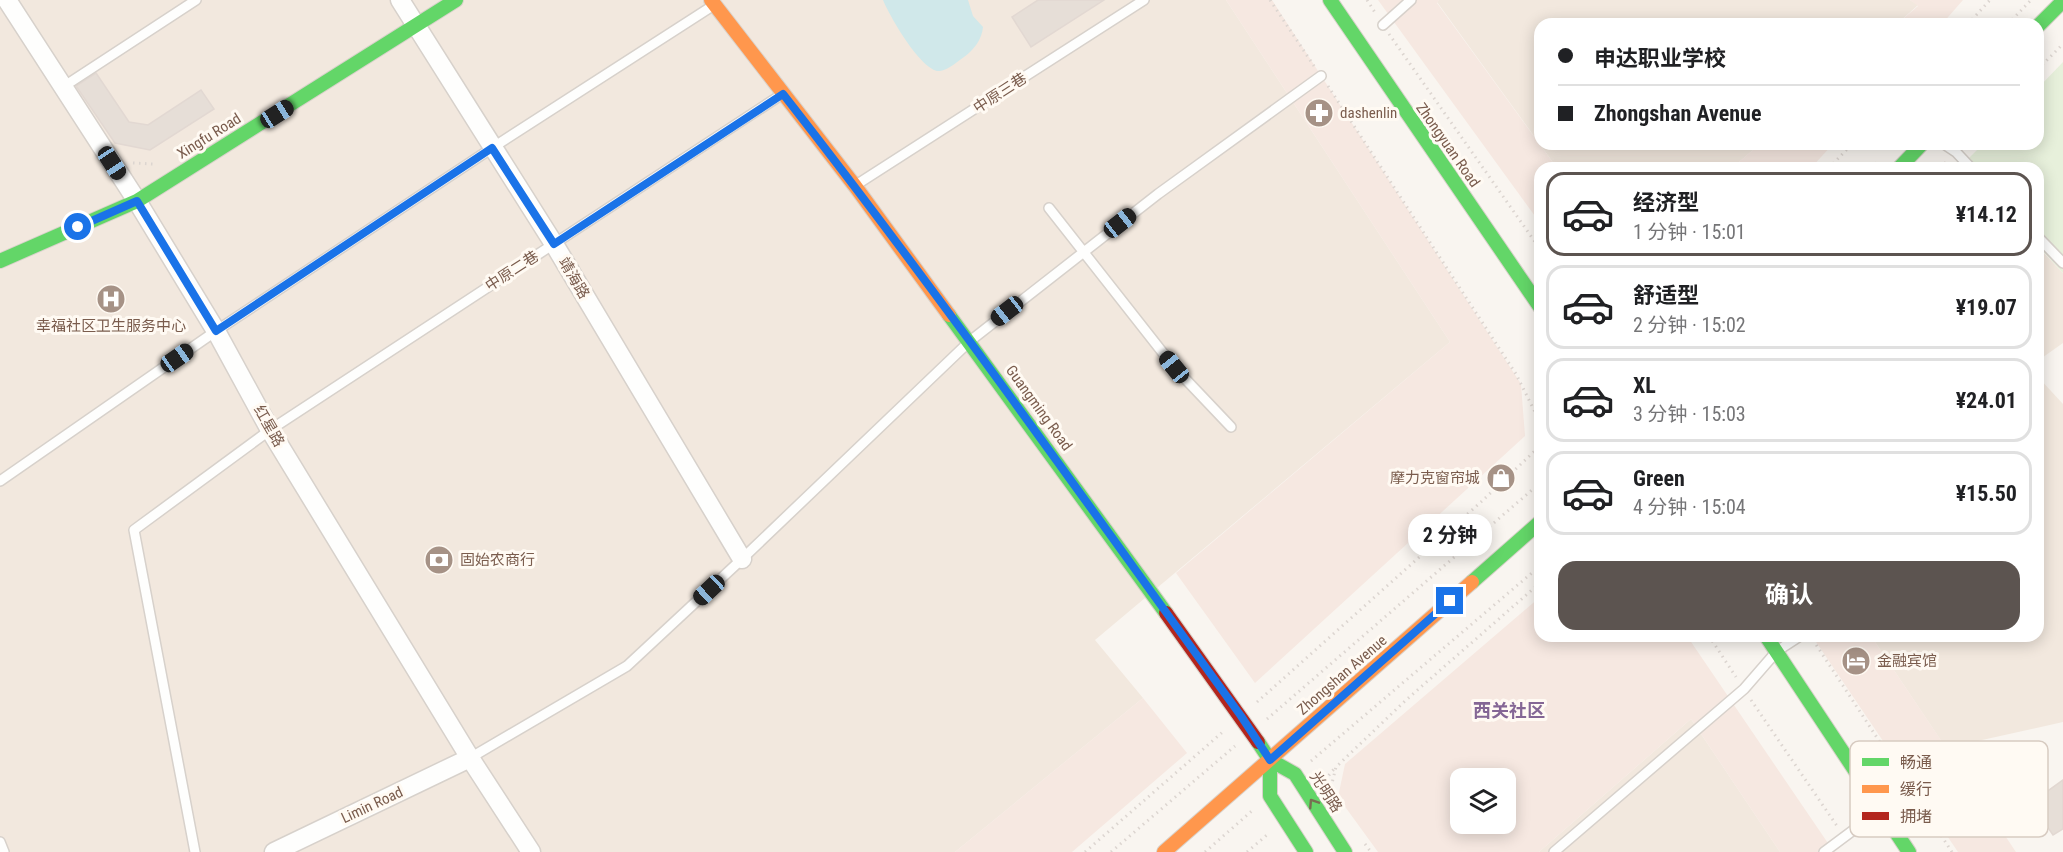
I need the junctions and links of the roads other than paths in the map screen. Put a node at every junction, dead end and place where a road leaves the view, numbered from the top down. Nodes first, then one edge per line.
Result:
1 (7, 0) edge
2 (196, 0) edge
3 (400, 0) edge
4 (456, 0) edge
5 (1144, 0) edge
6 (1330, 0) edge
7 (1411, 0) edge
8 (2063, 1) edge
9 (716, 2) edge
10 (2044, 20) edge
11 (1383, 25) road end
12 (416, 27) junction
13 (1321, 76) road end
14 (63, 87) junction
15 (783, 94) junction
16 (492, 148) junction
17 (1916, 150) edge
18 (1953, 150) edge
19 (1905, 162) edge
20 (1965, 162) edge
21 (855, 186) junction
22 (137, 201) junction
23 (1048, 208) dead end
24 (2044, 243) edge
25 (554, 244) junction
26 (1083, 252) junction
27 (0, 261) edge
28 (2063, 263) edge
29 (1534, 299) edge
30 (216, 331) junction
31 (970, 340) junction
32 (1231, 428) dead end
33 (270, 430) junction
34 (0, 481) edge
35 (1534, 527) edge
36 (742, 559) junction
37 (1770, 642) edge
38 (1791, 642) edge
39 (1777, 651) junction
40 (470, 758) junction
41 (1270, 760) junction
42 (1850, 762) edge
43 (1850, 832) edge
44 (1899, 837) edge
45 (0, 842) edge
46 (4, 852) edge
47 (195, 852) edge
48 (274, 852) edge
49 (531, 852) edge
50 (1164, 852) edge
51 (1306, 852) edge
52 (1344, 852) edge
53 (1554, 852) edge
54 (1824, 852) edge
55 (1909, 852) edge

1 - 14 street, 红星路
2 - 14 lane
3 - 12 street, 靖海路
4 - 12 street, Xingfu Road
5 - 21 lane, 中原三巷
6 - 29 street, Zhongyuan Road
7 - 11 lane
8 - 10 street
9 - 15 street, Guangming Road
9 - 16 lane
12 - 16 street, 靖海路
12 - 22 street, Xingfu Road
13 - 26 lane
14 - 22 street, 红星路
15 - 21 street, Guangming Road
15 - 25 lane, 中原二巷
16 - 25 street, 靖海路
16 - 30 lane
17 - 19 street
18 - 20 lane
21 - 31 street, Guangming Road
22 - 27 street, Xingfu Road
22 - 30 street, 红星路
23 - 26 lane
24 - 28 lane
25 - 33 lane, 中原二巷
25 - 36 street, 靖海路
26 - 31 lane
26 - 32 lane
30 - 33 street, 红星路
30 - 34 lane
31 - 36 lane
31 - 41 street, Guangming Road
33 - 40 street, 红星路
33 - 47 lane, 中原二巷
35 - 41 street, Zhongshan Avenue
36 - 40 lane
37 - 39 street
38 - 39 lane
39 - 42 street
39 - 53 lane
40 - 48 street, Limin Road
40 - 49 street, 红星路
41 - 50 street, Zhongshan Avenue
41 - 51 street
52 -> 41 street, 光明路
43 - 54 lane
44 - 55 street
45 - 46 lane

